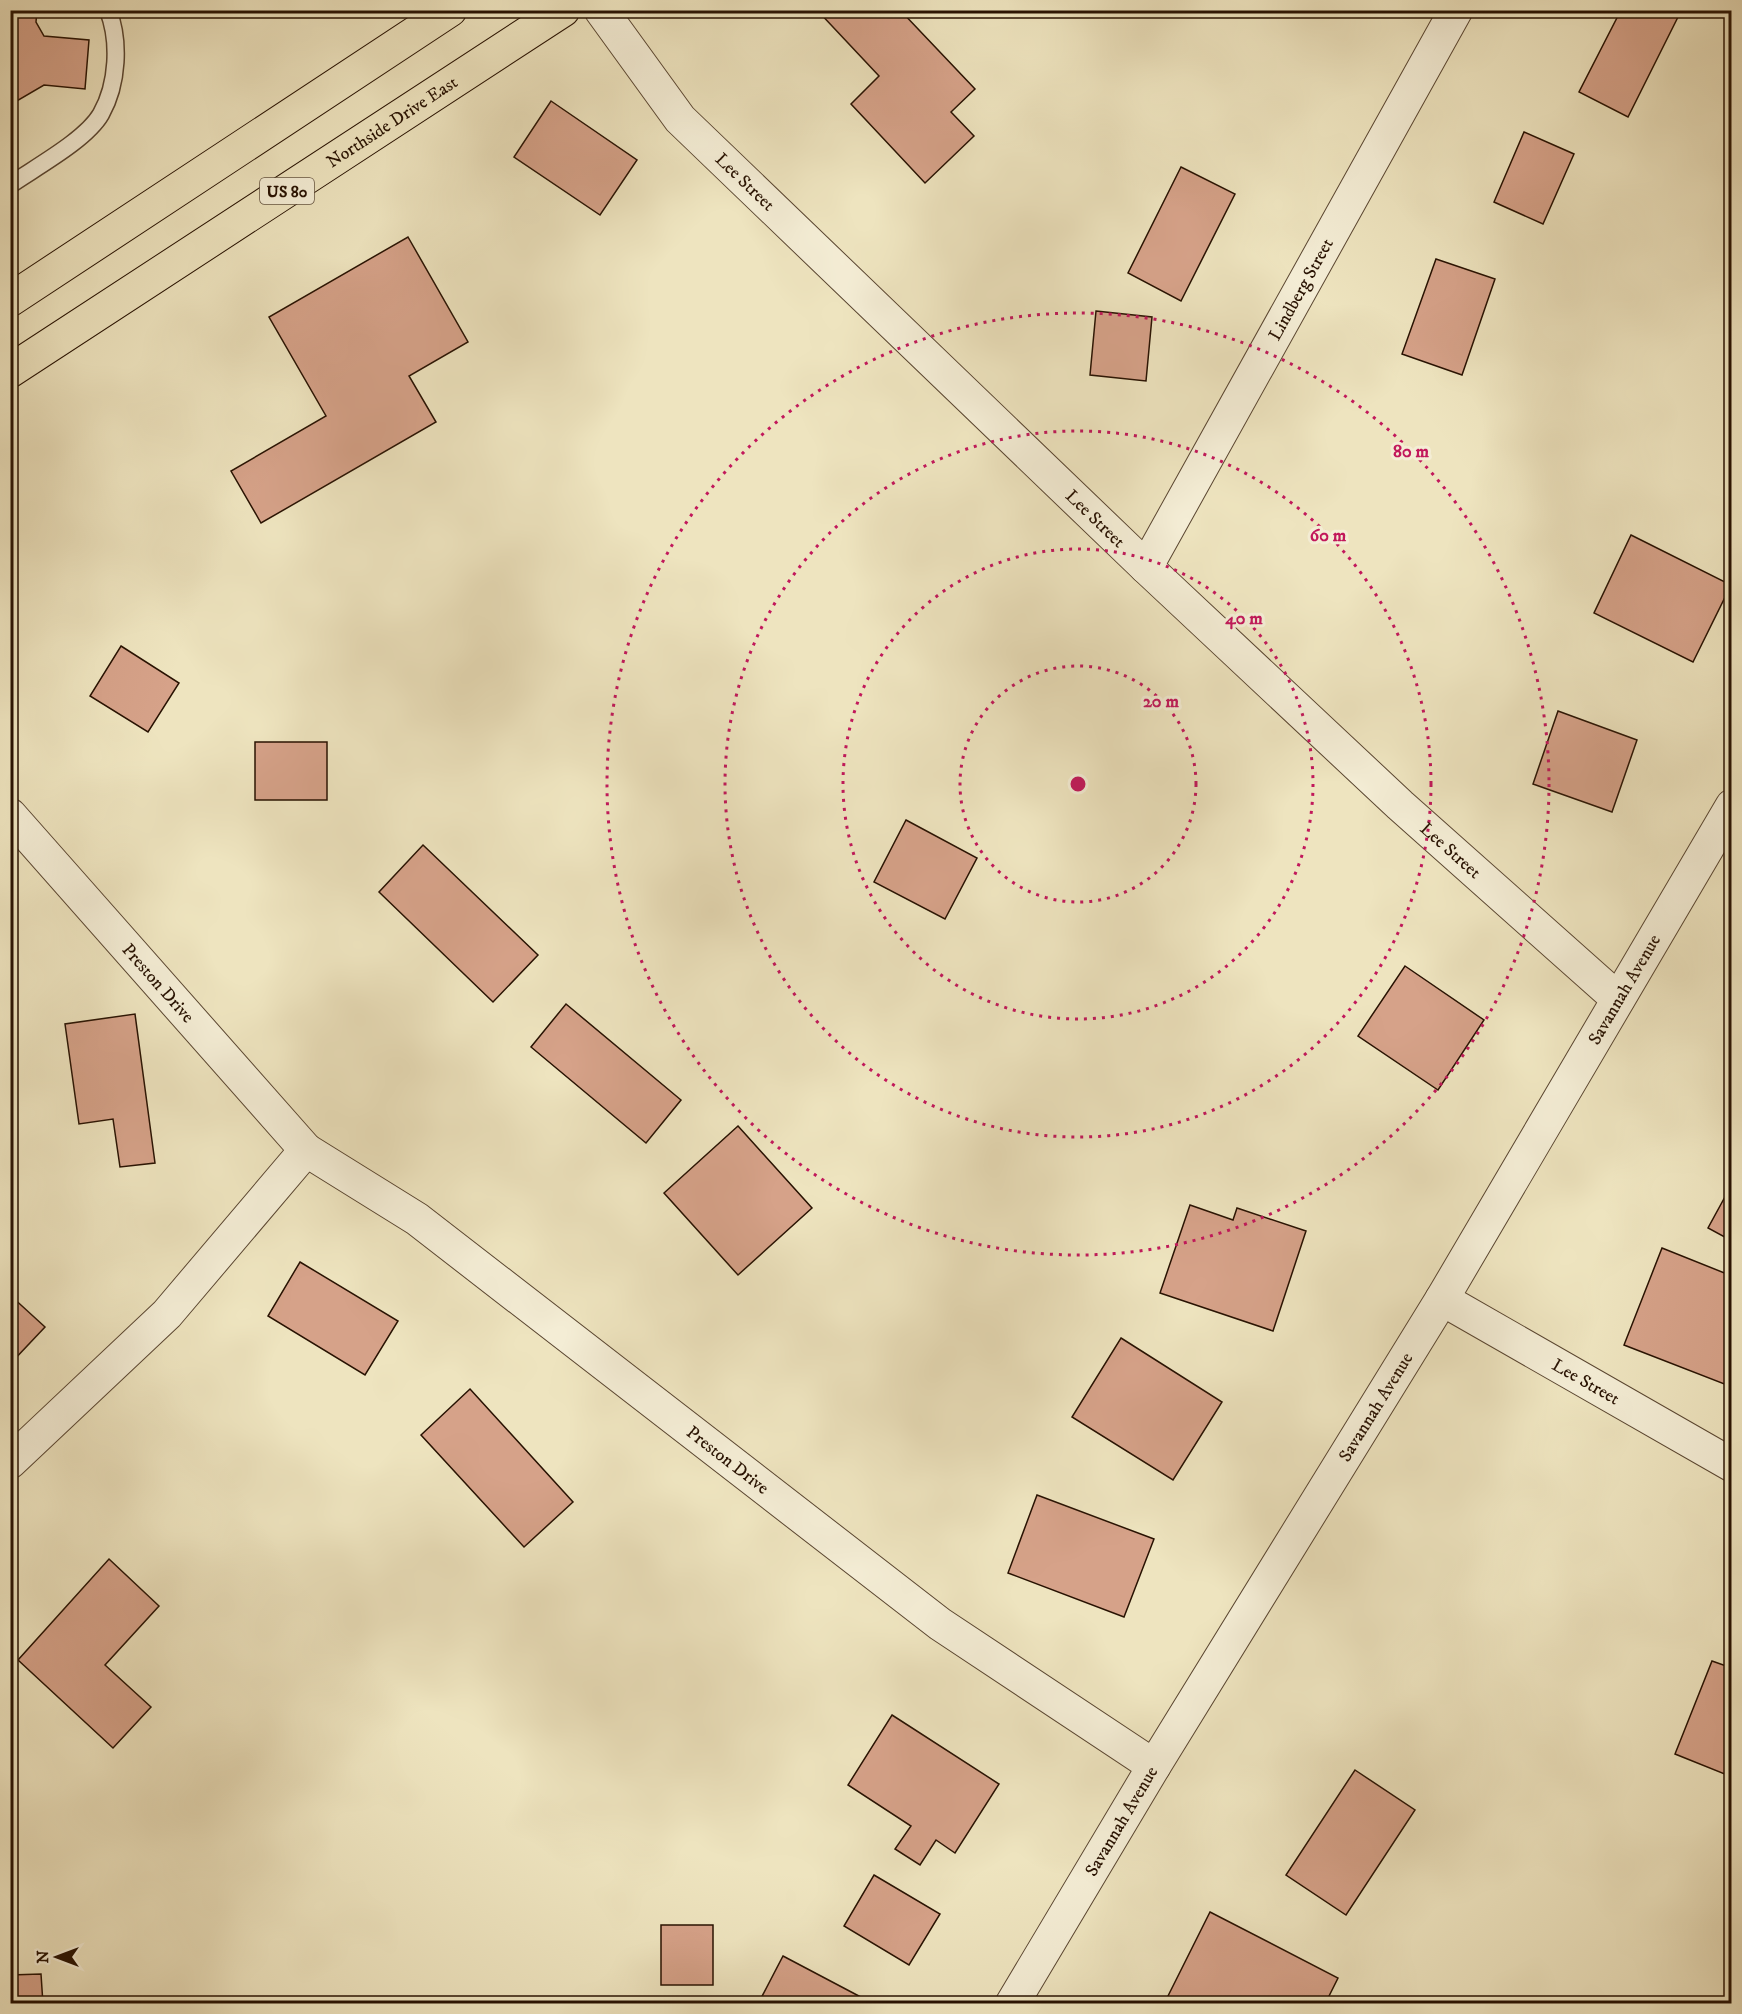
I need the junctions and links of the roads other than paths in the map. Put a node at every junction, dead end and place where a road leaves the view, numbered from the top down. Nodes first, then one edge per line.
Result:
1 (108, 10) edge
2 (450, 10) edge
3 (563, 10) edge
4 (601, 10) edge
5 (1456, 10) edge
6 (10, 185) edge
7 (10, 300) edge
8 (10, 371) edge
9 (1146, 567) junction
10 (1731, 806) edge
11 (10, 815) edge
12 (1618, 999) junction
13 (306, 1150) junction
14 (1442, 1299) junction
15 (10, 1462) edge
16 (1731, 1465) edge
17 (1154, 1766) junction
18 (1012, 2004) edge

1 - 6 lane
2 - 7 main road
3 - 8 main road, Northside Drive East / US 80
4 - 9 street, Lee Street
5 - 9 street, Lindberg Street
9 - 12 street, Lee Street
10 - 12 street, Savannah Avenue
11 - 13 street, Preston Drive
12 - 14 street, Savannah Avenue
13 - 15 street
13 - 17 street, Preston Drive
14 - 16 street, Lee Street
14 - 17 street, Savannah Avenue
17 - 18 street, Savannah Avenue

